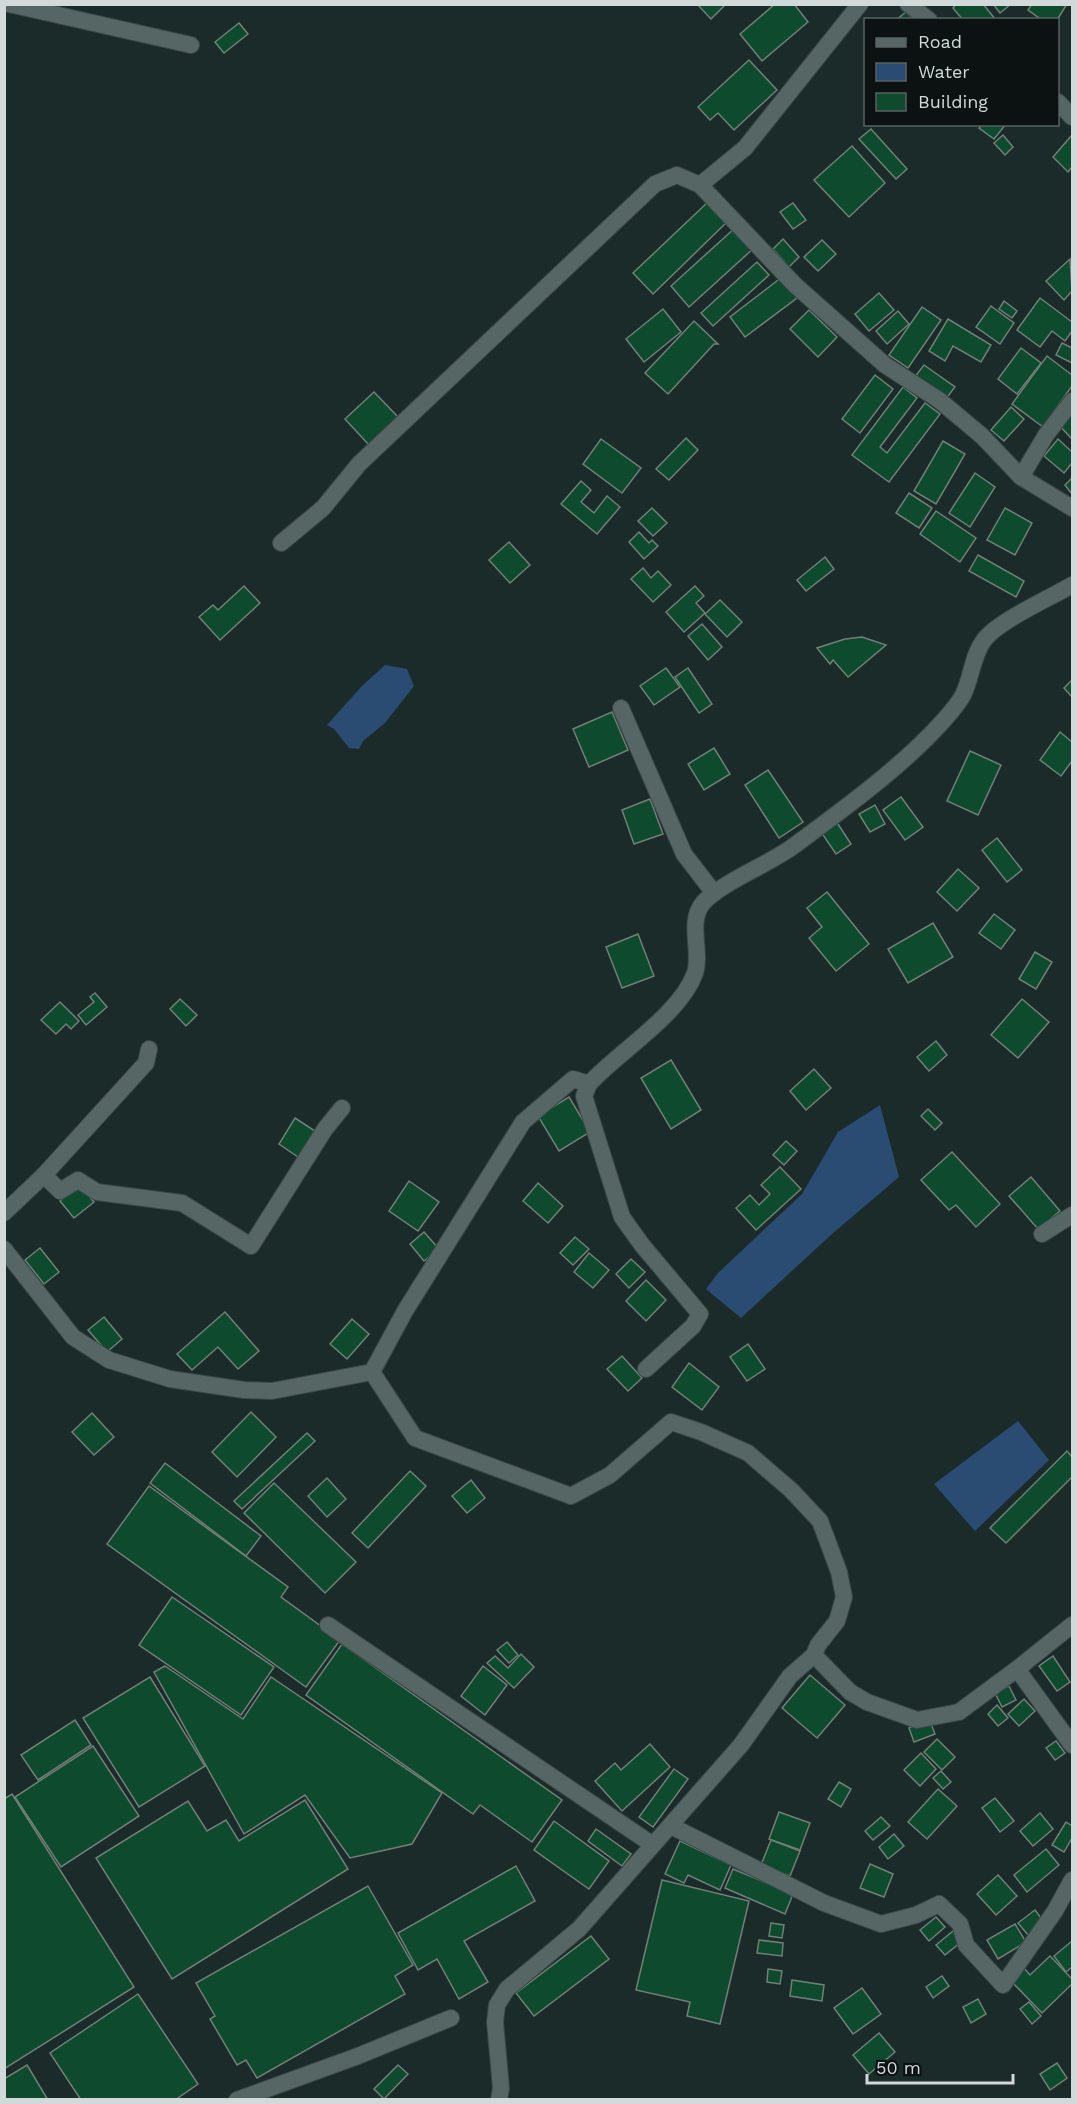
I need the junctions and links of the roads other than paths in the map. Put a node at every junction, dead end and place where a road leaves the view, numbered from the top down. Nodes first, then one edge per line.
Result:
1 (9, 4) edge
2 (860, 4) edge
3 (908, 4) edge
4 (926, 18) edge
5 (191, 45) dead end
6 (1059, 103) edge
7 (1072, 117) edge
8 (700, 185) junction
9 (1072, 401) edge
10 (1021, 477) junction
11 (1072, 508) edge
12 (281, 543) dead end
13 (1072, 585) edge
14 (621, 708) dead end
15 (714, 893) junction
16 (149, 1049) dead end
17 (589, 1084) junction
18 (342, 1108) dead end
19 (44, 1175) junction
20 (4, 1213) edge
21 (1072, 1215) edge
22 (1042, 1234) dead end
23 (4, 1249) edge
24 (646, 1369) dead end
25 (372, 1372) junction
26 (328, 1624) dead end
27 (1072, 1625) edge
28 (814, 1655) junction
29 (1017, 1669) junction
30 (1072, 1745) edge
31 (671, 1826) junction
32 (654, 1845) junction
33 (1072, 1880) edge
34 (451, 2018) dead end
35 (237, 2100) edge
36 (499, 2100) edge

1 - 5 street
2 - 8 street
3 - 4 street
6 - 7 street
8 - 10 street
8 - 12 street
9 - 10 street
10 - 11 street
13 - 15 street
14 - 15 street
15 - 17 street
16 - 19 street
17 - 24 street
17 - 25 street
18 - 19 street
19 - 20 street
21 - 22 street
23 - 25 street
25 - 28 street
26 - 32 street
27 - 29 street
28 - 29 street
28 - 31 street
29 - 30 street
31 - 32 street
31 - 33 street
32 - 36 street
34 - 35 street

